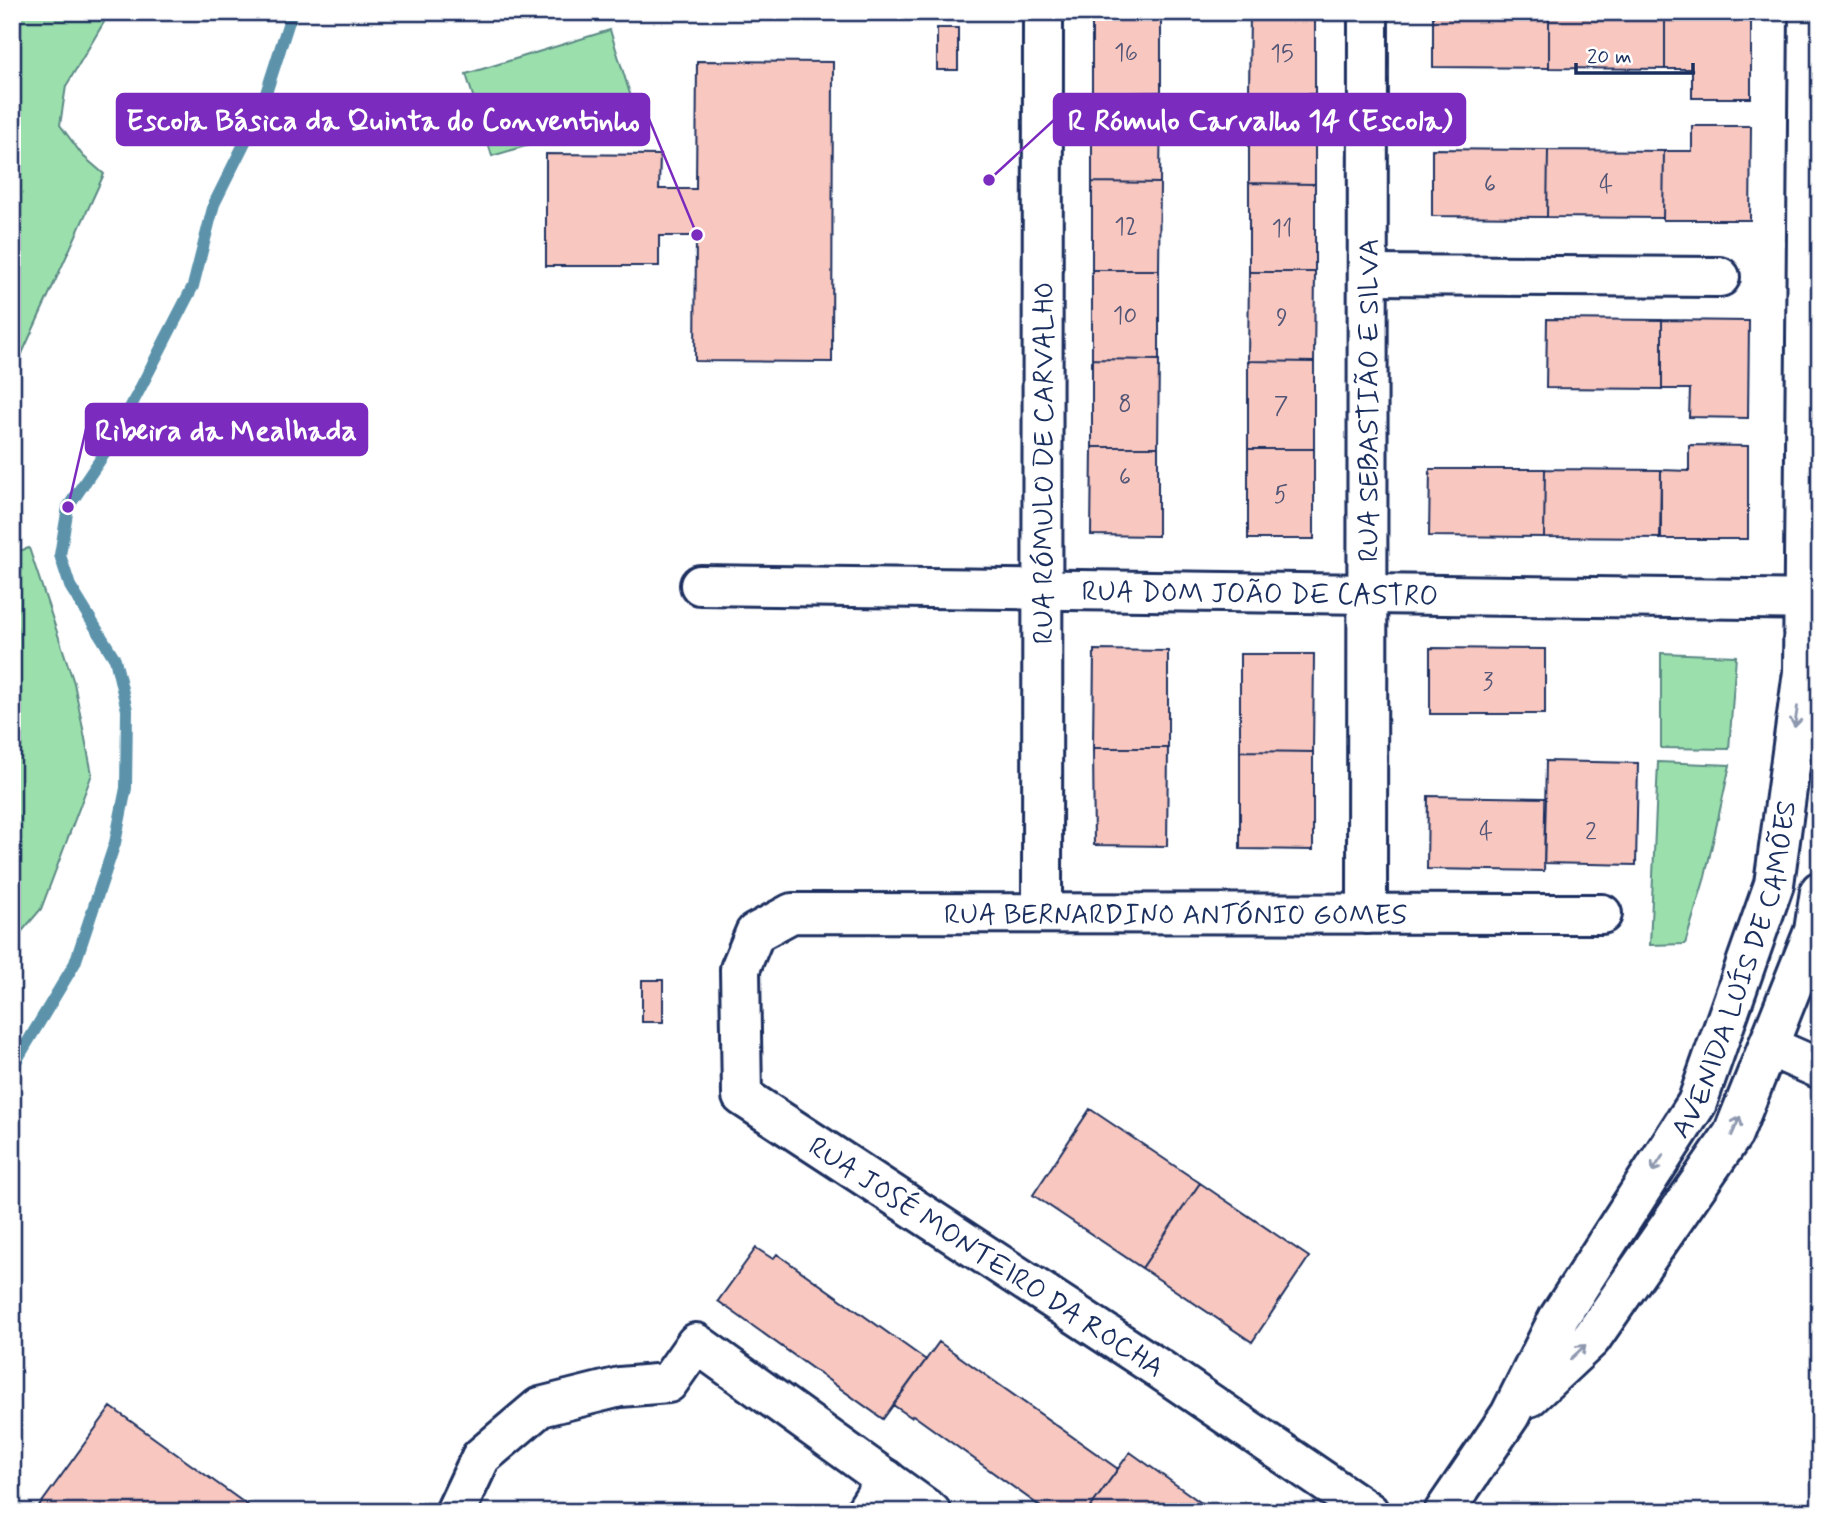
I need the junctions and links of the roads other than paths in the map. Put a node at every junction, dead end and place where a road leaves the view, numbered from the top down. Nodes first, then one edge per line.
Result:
1 (1043, 12) edge
2 (1368, 12) edge
3 (1809, 12) edge
4 (1368, 275) junction
5 (1720, 277) dead end
6 (700, 585) dead end
7 (1041, 590) junction
8 (1367, 594) junction
9 (1812, 600) edge
10 (1820, 891) edge
11 (1042, 913) junction
12 (1367, 914) junction
13 (1602, 914) dead end
14 (755, 933) joint
15 (1768, 1046) junction
16 (1820, 1069) edge
17 (1510, 1415) junction
18 (886, 1479) junction
19 (455, 1512) edge
20 (864, 1512) edge
21 (931, 1512) edge
22 (1369, 1512) edge
23 (1444, 1512) edge

1 - 7 street, RUA RÓMULO DE CARVALHO
2 - 4 street, RUA SEBASTIÃO E SILVA
3 - 9 street, AVENIDA LUÍS DE CAMÕES
4 - 5 street
4 - 8 street, RUA SEBASTIÃO E SILVA
6 - 7 street, RUA DOM JOÃO DE CASTRO
7 - 8 street, RUA DOM JOÃO DE CASTRO
7 - 11 street, RUA RÓMULO DE CARVALHO
8 - 9 street, RUA DOM JOÃO DE CASTRO
8 - 12 street, RUA SEBASTIÃO E SILVA
9 -> 17 street, AVENIDA LUÍS DE CAMÕES
10 - 15 street, AVENIDA LUÍS DE CAMÕES
11 - 12 street, RUA BERNARDINO ANTÓNIO GOMES
11 - 14 street, RUA BERNARDINO ANTÓNIO GOMES
12 - 13 street, RUA BERNARDINO ANTÓNIO GOMES
14 - 22 street, RUA JOSÉ MONTEIRO DA ROCHA
15 - 16 street
17 -> 15 street, AVENIDA LUÍS DE CAMÕES
17 - 23 street, AVENIDA LUÍS DE CAMÕES
18 - 19 street
18 - 20 street
18 - 21 street

